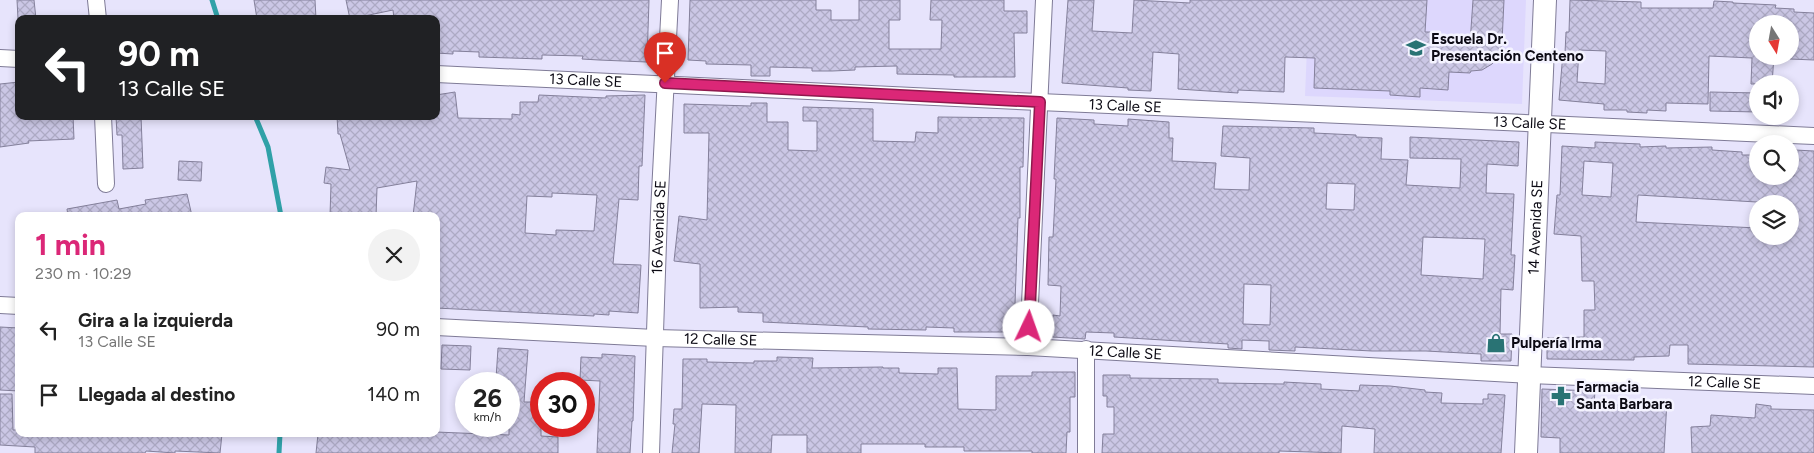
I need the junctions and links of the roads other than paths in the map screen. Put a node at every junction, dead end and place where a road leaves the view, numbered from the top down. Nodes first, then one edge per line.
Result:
1 (96, 0) edge
2 (670, 0) edge
3 (1044, 0) edge
4 (1545, 0) edge
5 (98, 15) edge
6 (0, 58) edge
7 (15, 59) edge
8 (440, 74) edge
9 (665, 83) junction
10 (1040, 102) junction
11 (103, 120) edge
12 (1539, 122) junction
13 (1814, 136) edge
14 (106, 184) dead end
15 (0, 305) edge
16 (15, 306) edge
17 (440, 327) edge
18 (655, 338) junction
19 (1028, 347) junction
20 (1086, 349) junction
21 (1529, 375) junction
22 (1814, 386) edge
23 (651, 453) edge
24 (1086, 453) edge
25 (1526, 453) edge

1 - 5 street
2 - 9 street, 16 Avenida SE
3 - 10 street
4 - 12 street, 14 Avenida SE
6 - 7 street
8 - 9 street, 13 Calle SE
9 - 10 street, 13 Calle SE
9 - 18 street, 16 Avenida SE
10 - 12 street, 13 Calle SE
10 - 19 street
11 - 14 street
12 - 13 street, 13 Calle SE
12 - 21 street, 14 Avenida SE
15 - 16 street
17 - 18 street, 12 Calle SE
18 - 19 street, 12 Calle SE
18 - 23 street, 16 Avenida SE
19 - 20 street, 12 Calle SE
20 - 21 street, 12 Calle SE
20 - 24 street
21 - 22 street, 12 Calle SE
21 - 25 street, 14 Avenida SE

